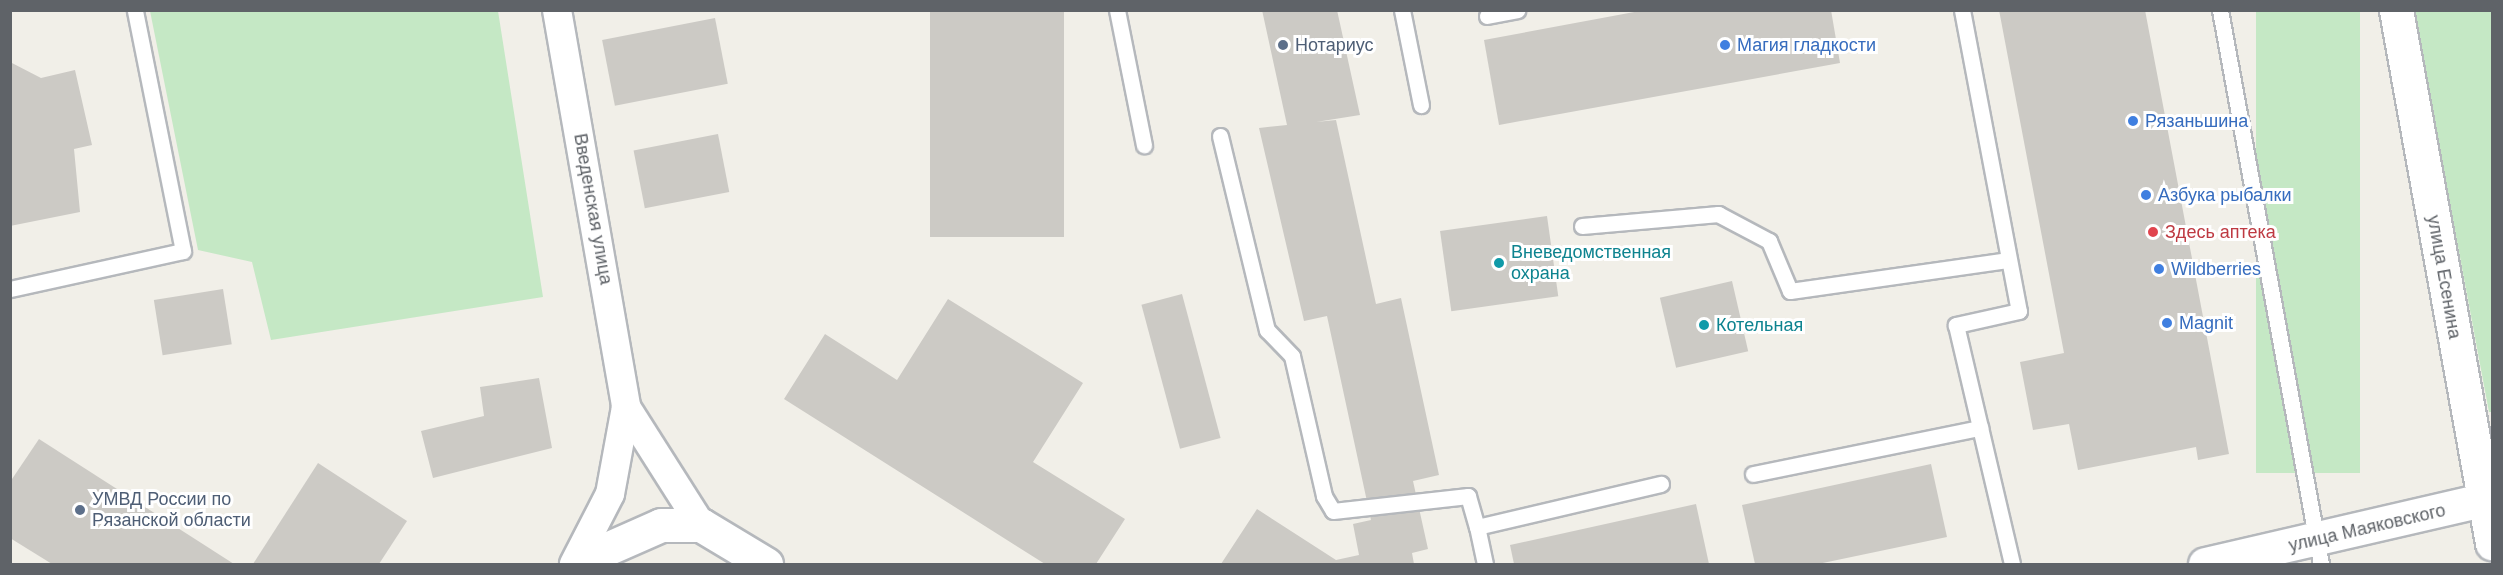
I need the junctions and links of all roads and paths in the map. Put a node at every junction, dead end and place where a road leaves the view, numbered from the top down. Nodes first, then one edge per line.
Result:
1 (135, 10) edge
2 (557, 10) edge
3 (1117, 10) edge
4 (1402, 10) edge
5 (1517, 10) edge
6 (1962, 10) edge
7 (2220, 10) edge
8 (2396, 10) edge
9 (1487, 16) dead end
10 (1421, 105) dead end
11 (1220, 136) dead end
12 (1144, 145) dead end
13 (1582, 226) dead end
14 (2009, 260) junction
15 (10, 289) edge
16 (626, 407) junction
17 (1980, 428) junction
18 (1753, 474) dead end
19 (1660, 484) dead end
20 (2488, 499) edge
21 (701, 525) junction
22 (1477, 527) junction
23 (2493, 543) edge
24 (2318, 553) edge
25 (574, 564) edge
26 (583, 564) edge
27 (766, 564) edge
28 (1485, 564) edge
29 (2012, 564) edge
30 (2205, 564) edge

1 - 15 lane
2 - 16 street, Введенская улица
3 - 12 lane
4 - 10 lane
5 - 9 lane
6 - 14 lane
7 - 24 lane
8 - 20 main road, улица Есенина
11 - 22 lane
13 - 14 lane
14 - 17 lane
16 - 21 street, Введенская улица
16 - 25 street, Введенская улица
17 - 18 lane
17 - 29 lane
19 - 22 lane
20 - 23 main road, улица Есенина
20 - 24 main road, улица Маяковского
21 - 26 main road
21 - 27 main road
22 - 28 lane
24 - 30 main road, улица Маяковского

